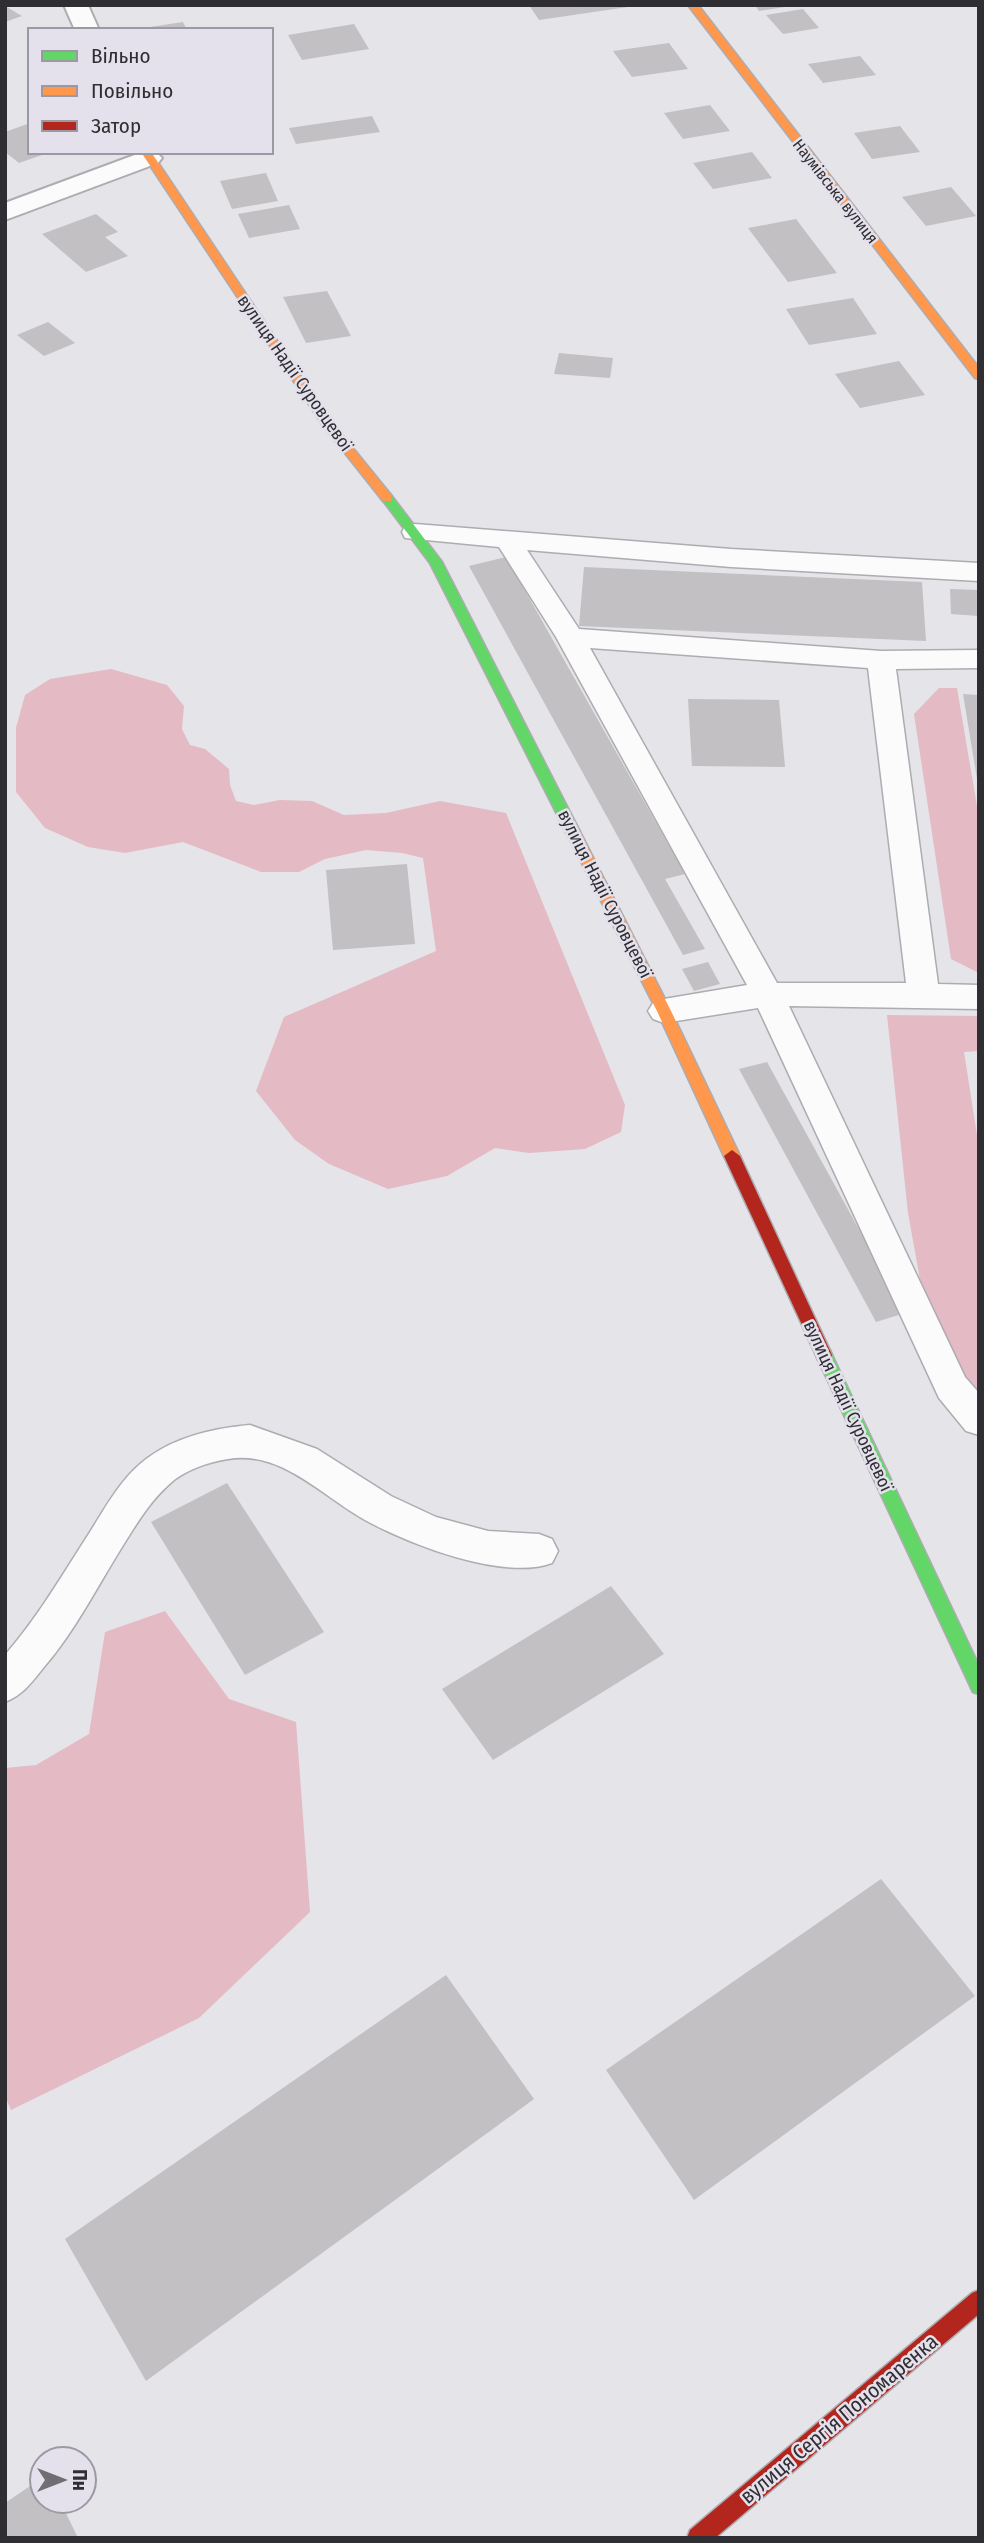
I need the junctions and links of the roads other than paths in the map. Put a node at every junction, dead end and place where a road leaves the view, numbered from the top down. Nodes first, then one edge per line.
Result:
1 (76, 5) edge
2 (693, 5) edge
3 (87, 28) edge
4 (148, 155) edge
5 (5, 212) edge
6 (979, 376) edge
7 (415, 532) junction
8 (508, 539) junction
9 (979, 572) edge
10 (570, 637) junction
11 (979, 659) edge
12 (881, 660) junction
13 (768, 995) junction
14 (924, 996) junction
15 (979, 997) edge
16 (664, 1011) junction
17 (979, 1420) edge
18 (540, 1551) dead end
19 (5, 1684) edge
20 (979, 1686) edge
21 (979, 2300) edge
22 (698, 2538) edge

1 - 3 street
2 - 6 street, Наумівська вулиця
4 - 5 street
4 - 7 street, вулиця Надії Суровцевої
7 - 8 lane
7 - 16 street, вулиця Надії Суровцевої
8 - 9 lane
8 - 10 lane
10 - 12 lane
10 - 13 lane
11 - 12 lane
12 - 14 lane
13 - 14 lane
13 - 16 lane
13 - 17 lane
14 - 15 lane
16 - 20 street, вулиця Надії Суровцевої
18 - 19 lane
21 - 22 street, вулиця Сергія Пономаренка

